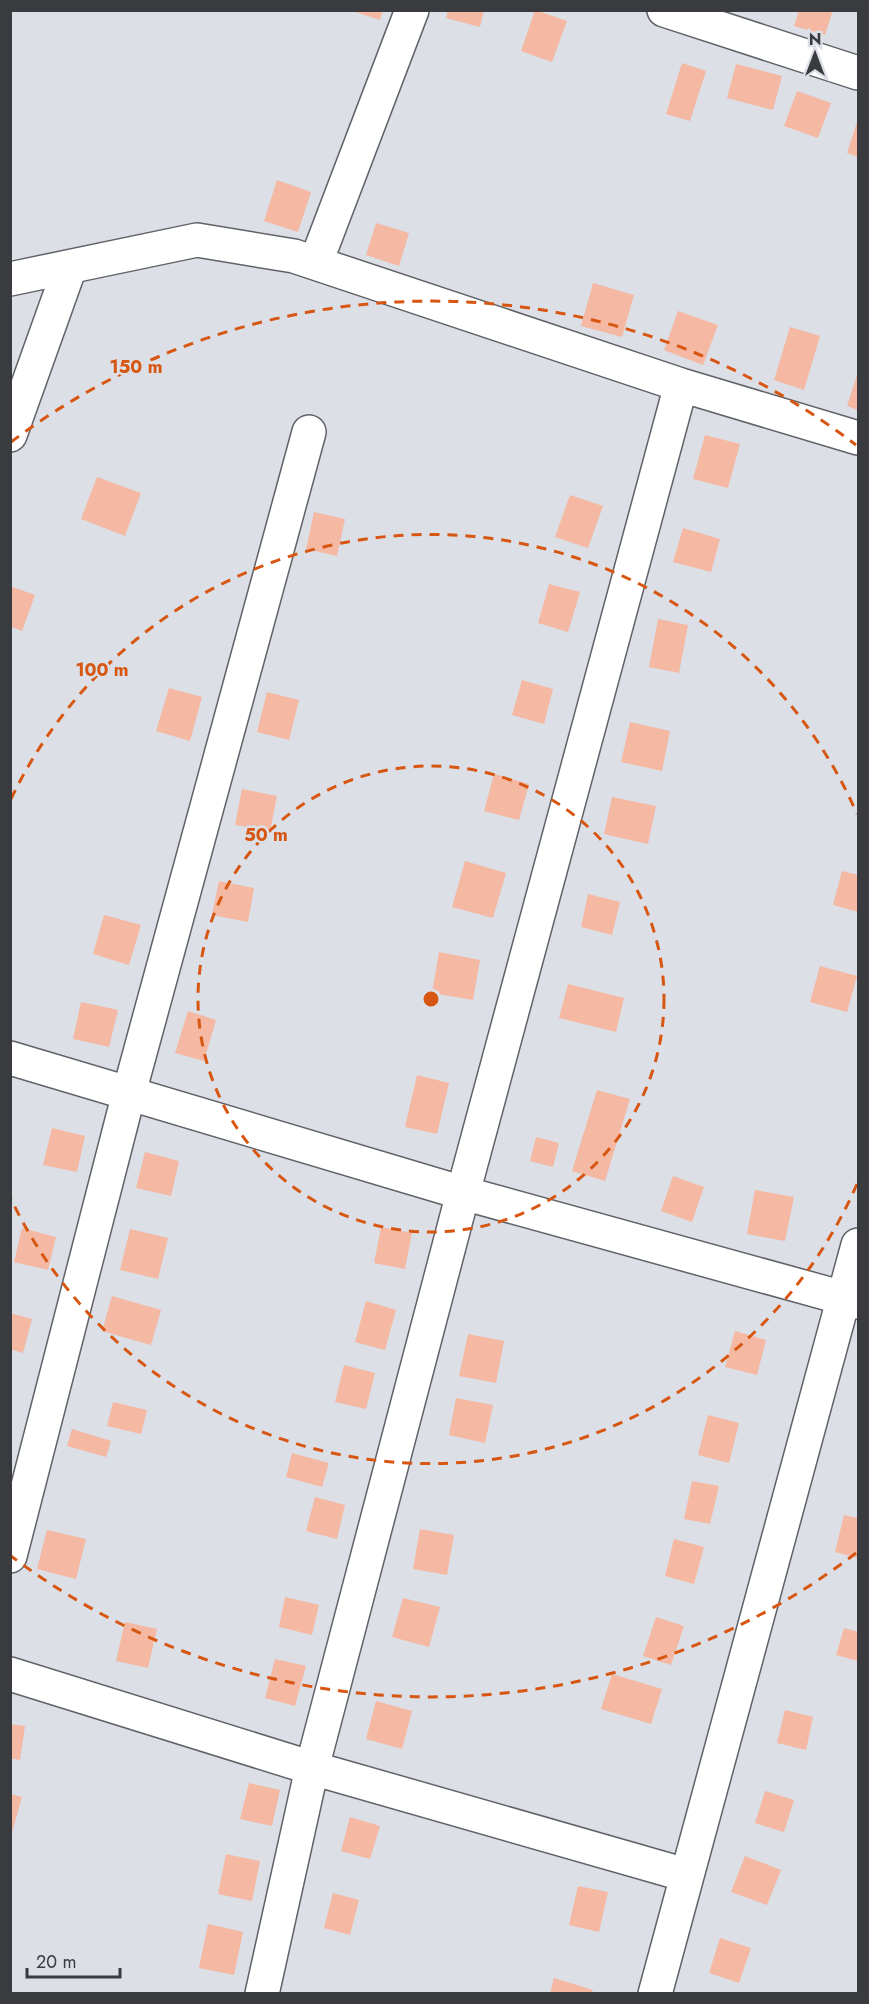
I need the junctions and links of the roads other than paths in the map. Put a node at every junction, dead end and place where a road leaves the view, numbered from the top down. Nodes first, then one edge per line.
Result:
1 (412, 10) edge
2 (664, 10) edge
3 (858, 73) edge
4 (316, 262) junction
5 (70, 267) junction
6 (10, 279) edge
7 (681, 385) junction
8 (309, 432) dead end
9 (10, 435) edge
10 (858, 438) edge
11 (10, 1058) edge
12 (129, 1093) junction
13 (463, 1193) junction
14 (858, 1245) edge
15 (851, 1300) edge
16 (10, 1556) edge
17 (10, 1674) edge
18 (312, 1768) junction
19 (686, 1875) junction
20 (262, 1994) edge
21 (655, 1994) edge

1 - 4 street
2 - 3 street
4 - 5 street
4 - 7 street
5 - 6 street
5 - 9 street
7 - 10 street
7 - 13 street
8 - 12 street
11 - 12 street
12 - 13 street
12 - 16 street
13 - 15 street
13 - 18 street
14 - 15 street
15 - 19 street
17 - 18 street
18 - 19 street
18 - 20 street
19 - 21 street

